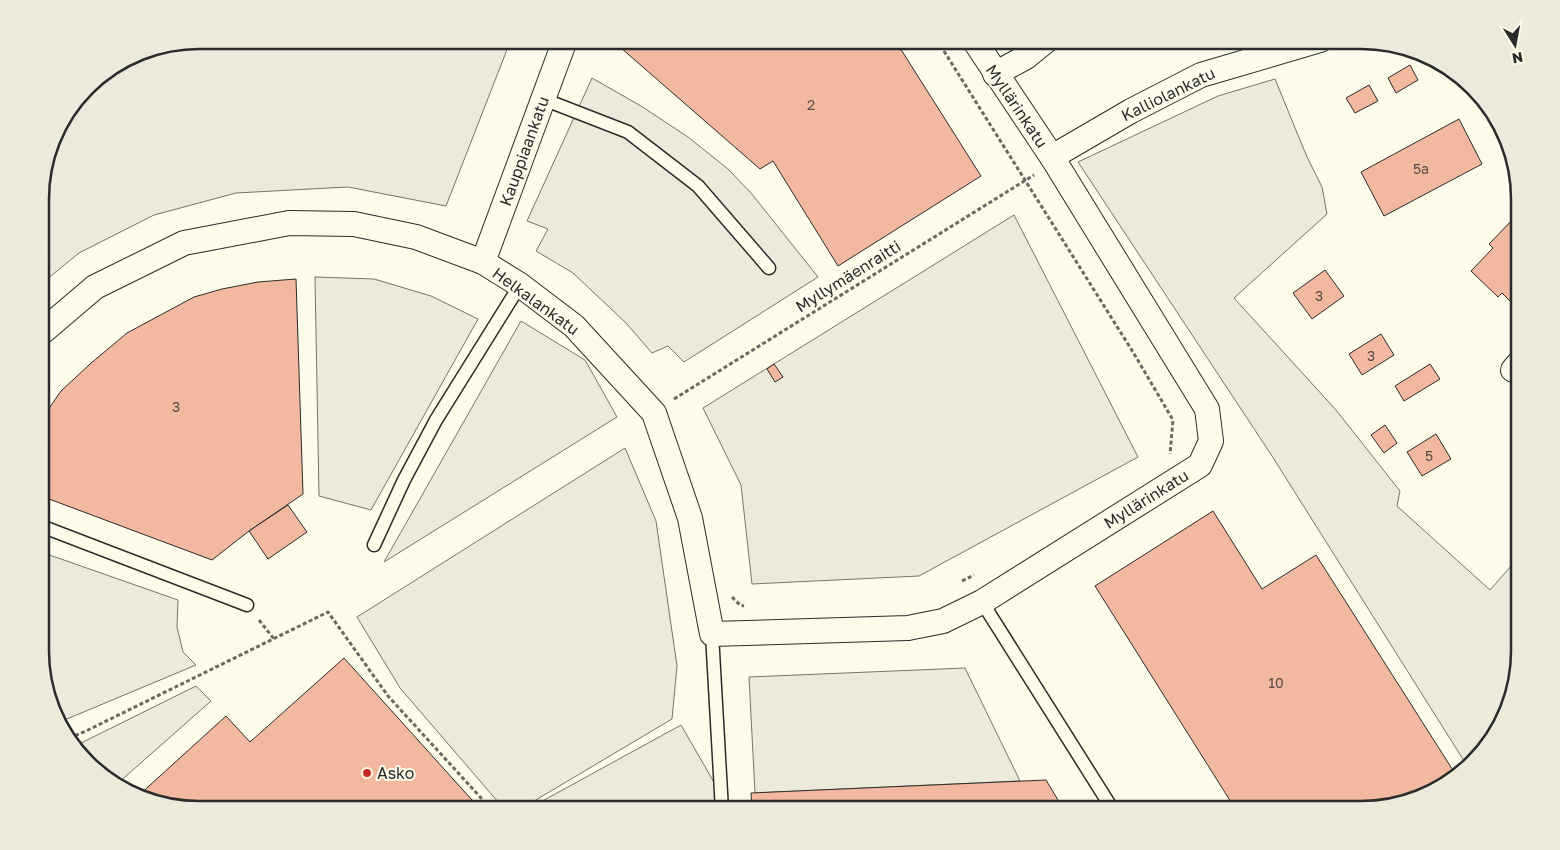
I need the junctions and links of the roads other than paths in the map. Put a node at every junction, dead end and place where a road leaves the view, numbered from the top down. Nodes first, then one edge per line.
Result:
1 (561, 49) edge
2 (980, 49) edge
3 (1036, 49) edge
4 (1287, 49) edge
5 (996, 74) junction
6 (542, 99) junction
7 (1052, 157) junction
8 (483, 262) junction
9 (769, 268) dead end
10 (520, 285) junction
11 (49, 326) edge
12 (49, 529) edge
13 (374, 544) dead end
14 (982, 602) junction
15 (247, 605) road end
16 (712, 634) junction
17 (721, 801) edge
18 (1107, 801) edge

1 - 6 street, Kauppiaankatu
2 - 5 street, Myllärinkatu
3 - 5 street
4 - 7 street, Kalliolankatu
5 - 7 street, Myllärinkatu
6 - 8 street, Kauppiaankatu
6 - 9 lane
7 - 14 street, Myllärinkatu
8 - 10 street, Helkalankatu
8 - 11 street, Helkalankatu
10 - 13 lane
10 - 16 street, Helkalankatu
12 - 15 lane
14 - 16 street, Myllärinkatu
14 - 18 lane
16 - 17 lane

